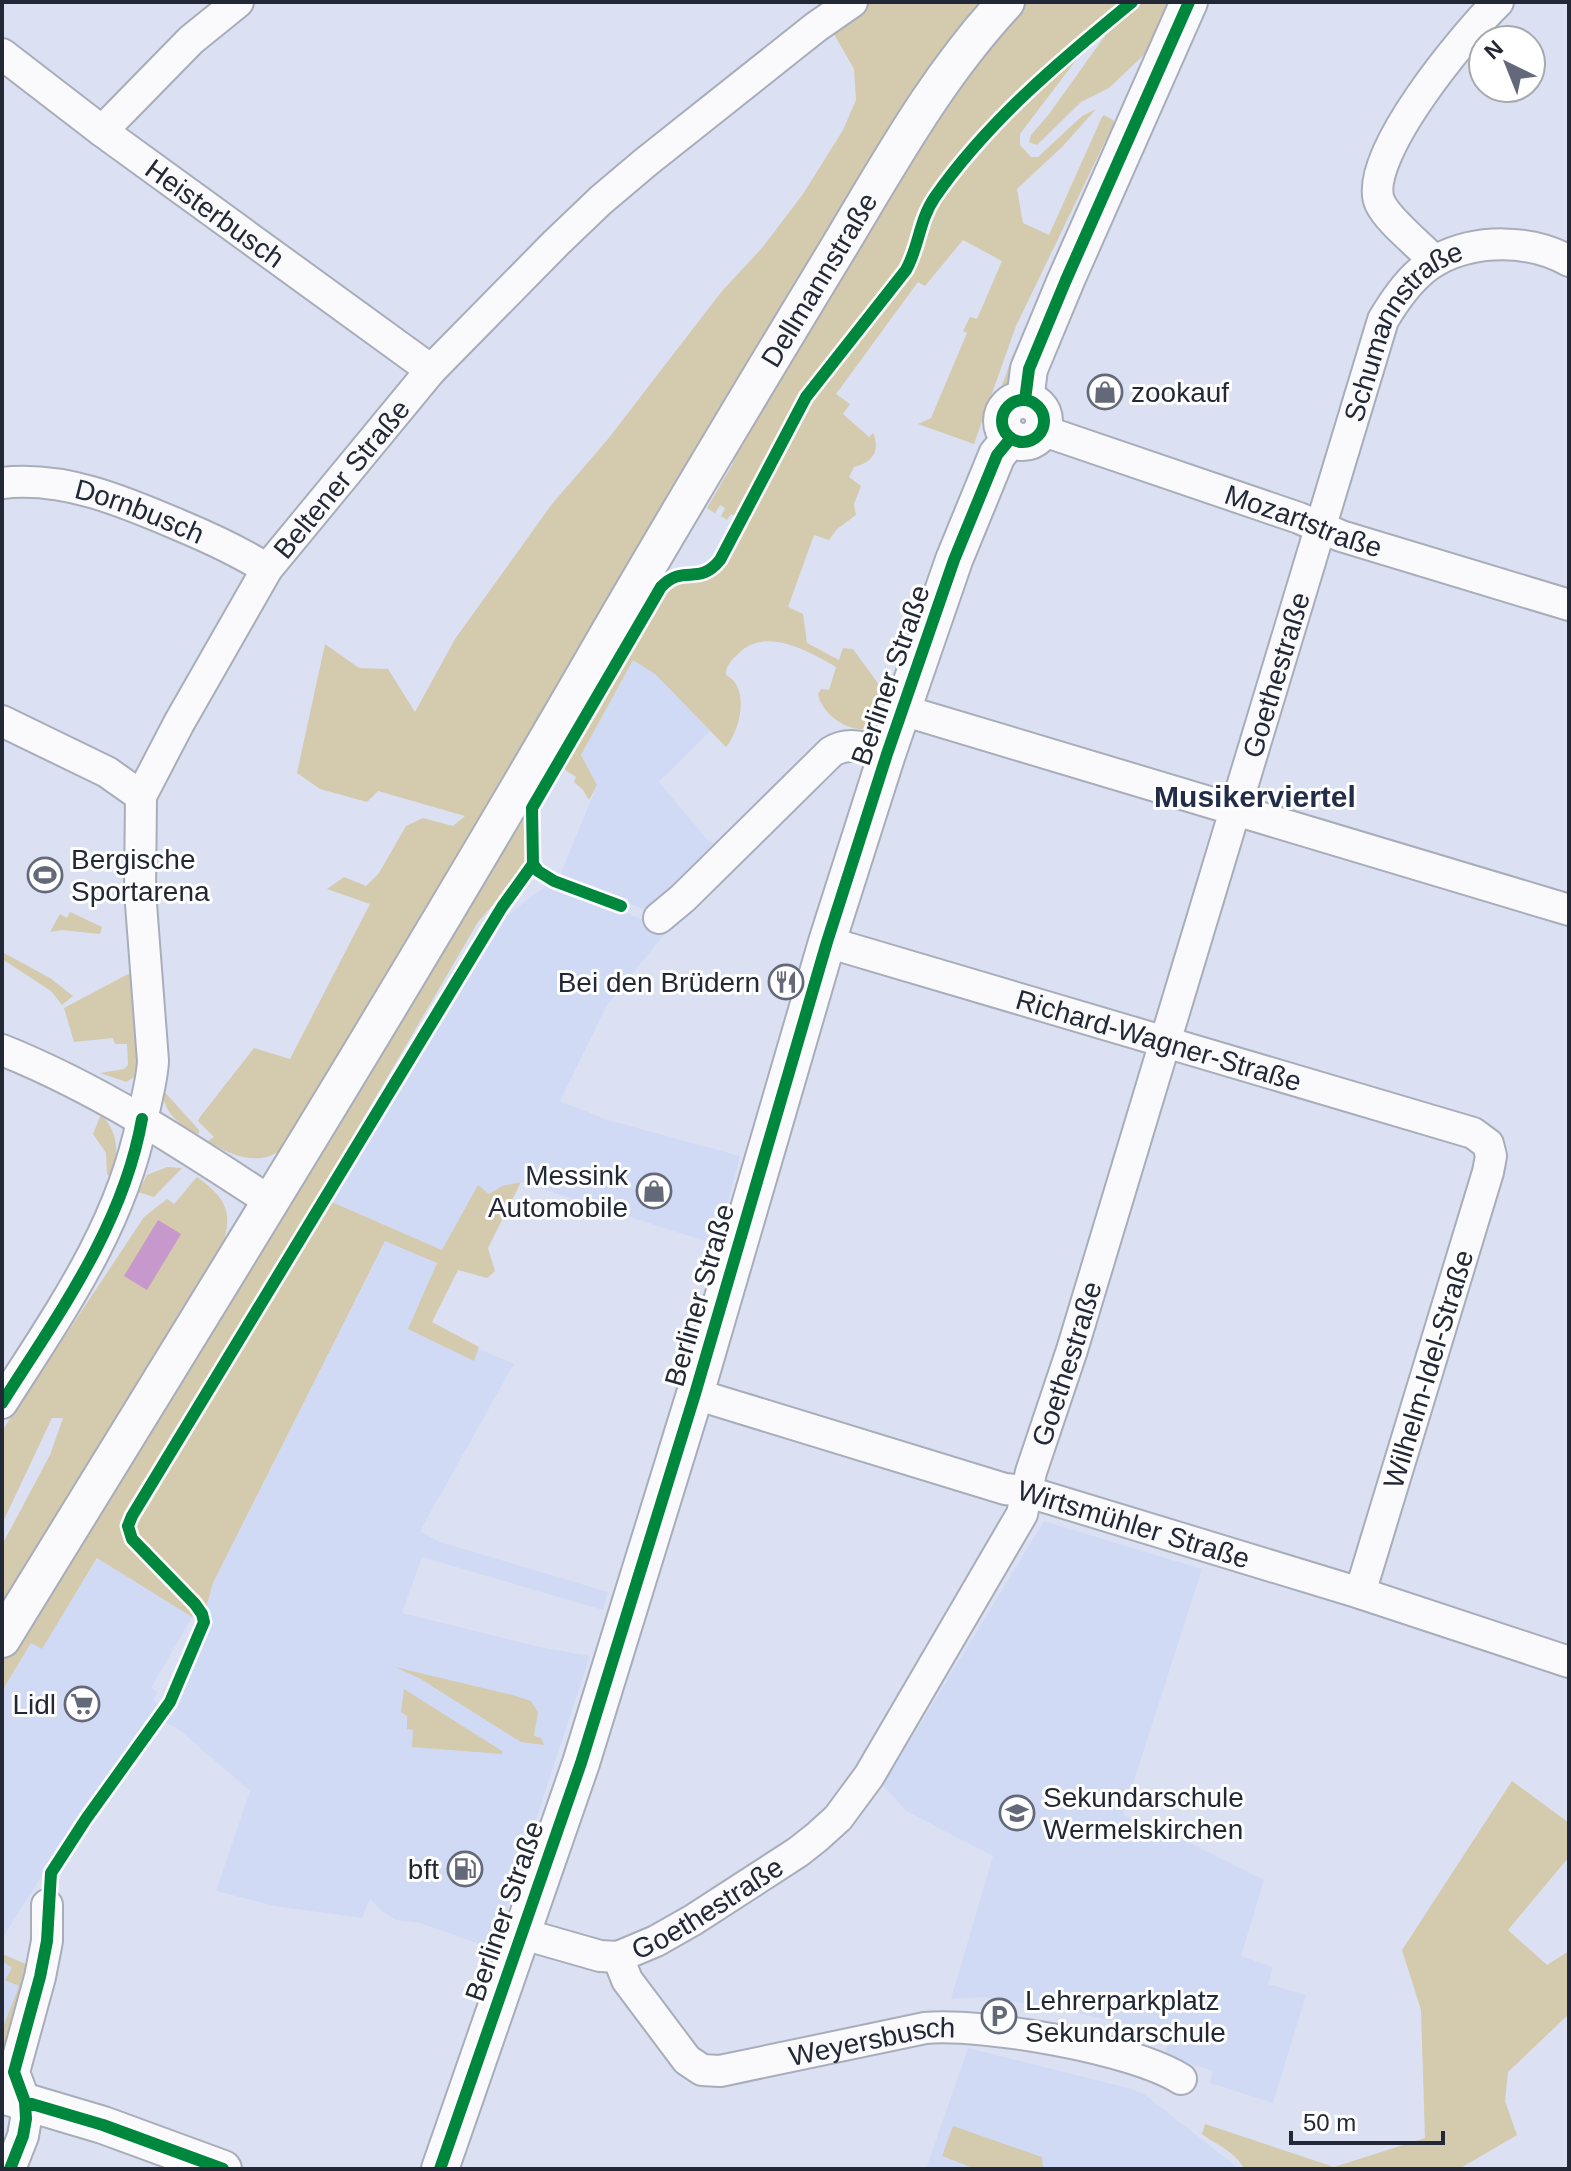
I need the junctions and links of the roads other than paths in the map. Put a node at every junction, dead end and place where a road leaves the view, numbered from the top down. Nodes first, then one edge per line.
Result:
1 (238, 2) edge
2 (852, 2) edge
3 (1006, 2) edge
4 (1189, 2) edge
5 (1498, 2) edge
6 (2, 54) edge
7 (102, 131) junction
8 (1434, 261) junction
9 (1569, 261) edge
10 (431, 370) junction
11 (1026, 423) junction
12 (2, 483) edge
13 (1320, 528) junction
14 (267, 569) junction
15 (1569, 605) edge
16 (902, 710) junction
17 (2, 721) edge
18 (887, 754) junction
19 (141, 796) junction
20 (1234, 809) junction
21 (1569, 910) edge
22 (659, 918) dead end
23 (827, 942) junction
24 (1164, 1041) junction
25 (2, 1050) edge
26 (142, 1119) junction
27 (1488, 1144) joint
28 (271, 1202) junction
29 (695, 1394) junction
30 (2, 1403) edge
31 (1025, 1491) junction
32 (1360, 1593) junction
33 (2, 1639) edge
34 (1569, 1662) edge
35 (47, 1905) dead end
36 (523, 1934) junction
37 (618, 1957) junction
38 (1181, 2079) dead end
39 (13, 2098) edge
40 (10, 2169) edge
41 (223, 2169) edge
42 (440, 2169) edge

1 - 7 street
2 - 10 street, Beltener Straße
3 - 28 main road, Dellmannstraße
4 - 11 main road, Berliner Straße
5 - 8 street
6 - 7 street, Heisterbusch
7 - 10 street, Heisterbusch
8 - 9 street, Schumannstraße
8 - 13 street, Schumannstraße
10 - 14 street, Beltener Straße
11 - 13 street, Mozartstraße
11 - 16 main road, Berliner Straße
12 - 14 street, Dornbusch
13 - 15 street, Mozartstraße
13 - 20 street, Goethestraße
14 - 19 street, Beltener Straße
16 - 18 main road, Berliner Straße
16 - 20 street
17 - 19 street
18 - 22 street
18 - 23 main road, Berliner Straße
19 - 26 street, Beltener Straße
20 - 21 street
20 - 24 street, Goethestraße
23 - 24 street, Richard-Wagner-Straße
23 - 29 main road, Berliner Straße
24 - 27 street, Richard-Wagner-Straße
24 - 31 street, Goethestraße
25 - 26 street
26 - 28 street
26 - 30 street, Beltener Straße
27 - 32 street, Wilhelm-Idel-Straße
28 - 33 main road, Dellmannstraße
29 - 31 street, Wirtsmühler Straße
29 - 36 main road, Berliner Straße
31 - 32 street, Wirtsmühler Straße
31 - 37 street, Goethestraße
32 - 34 street, Wirtsmühler Straße
35 - 39 street
36 - 37 street, Goethestraße
36 - 42 main road, Berliner Straße
37 - 38 street, Weyersbusch
39 - 40 street
39 - 41 main road

